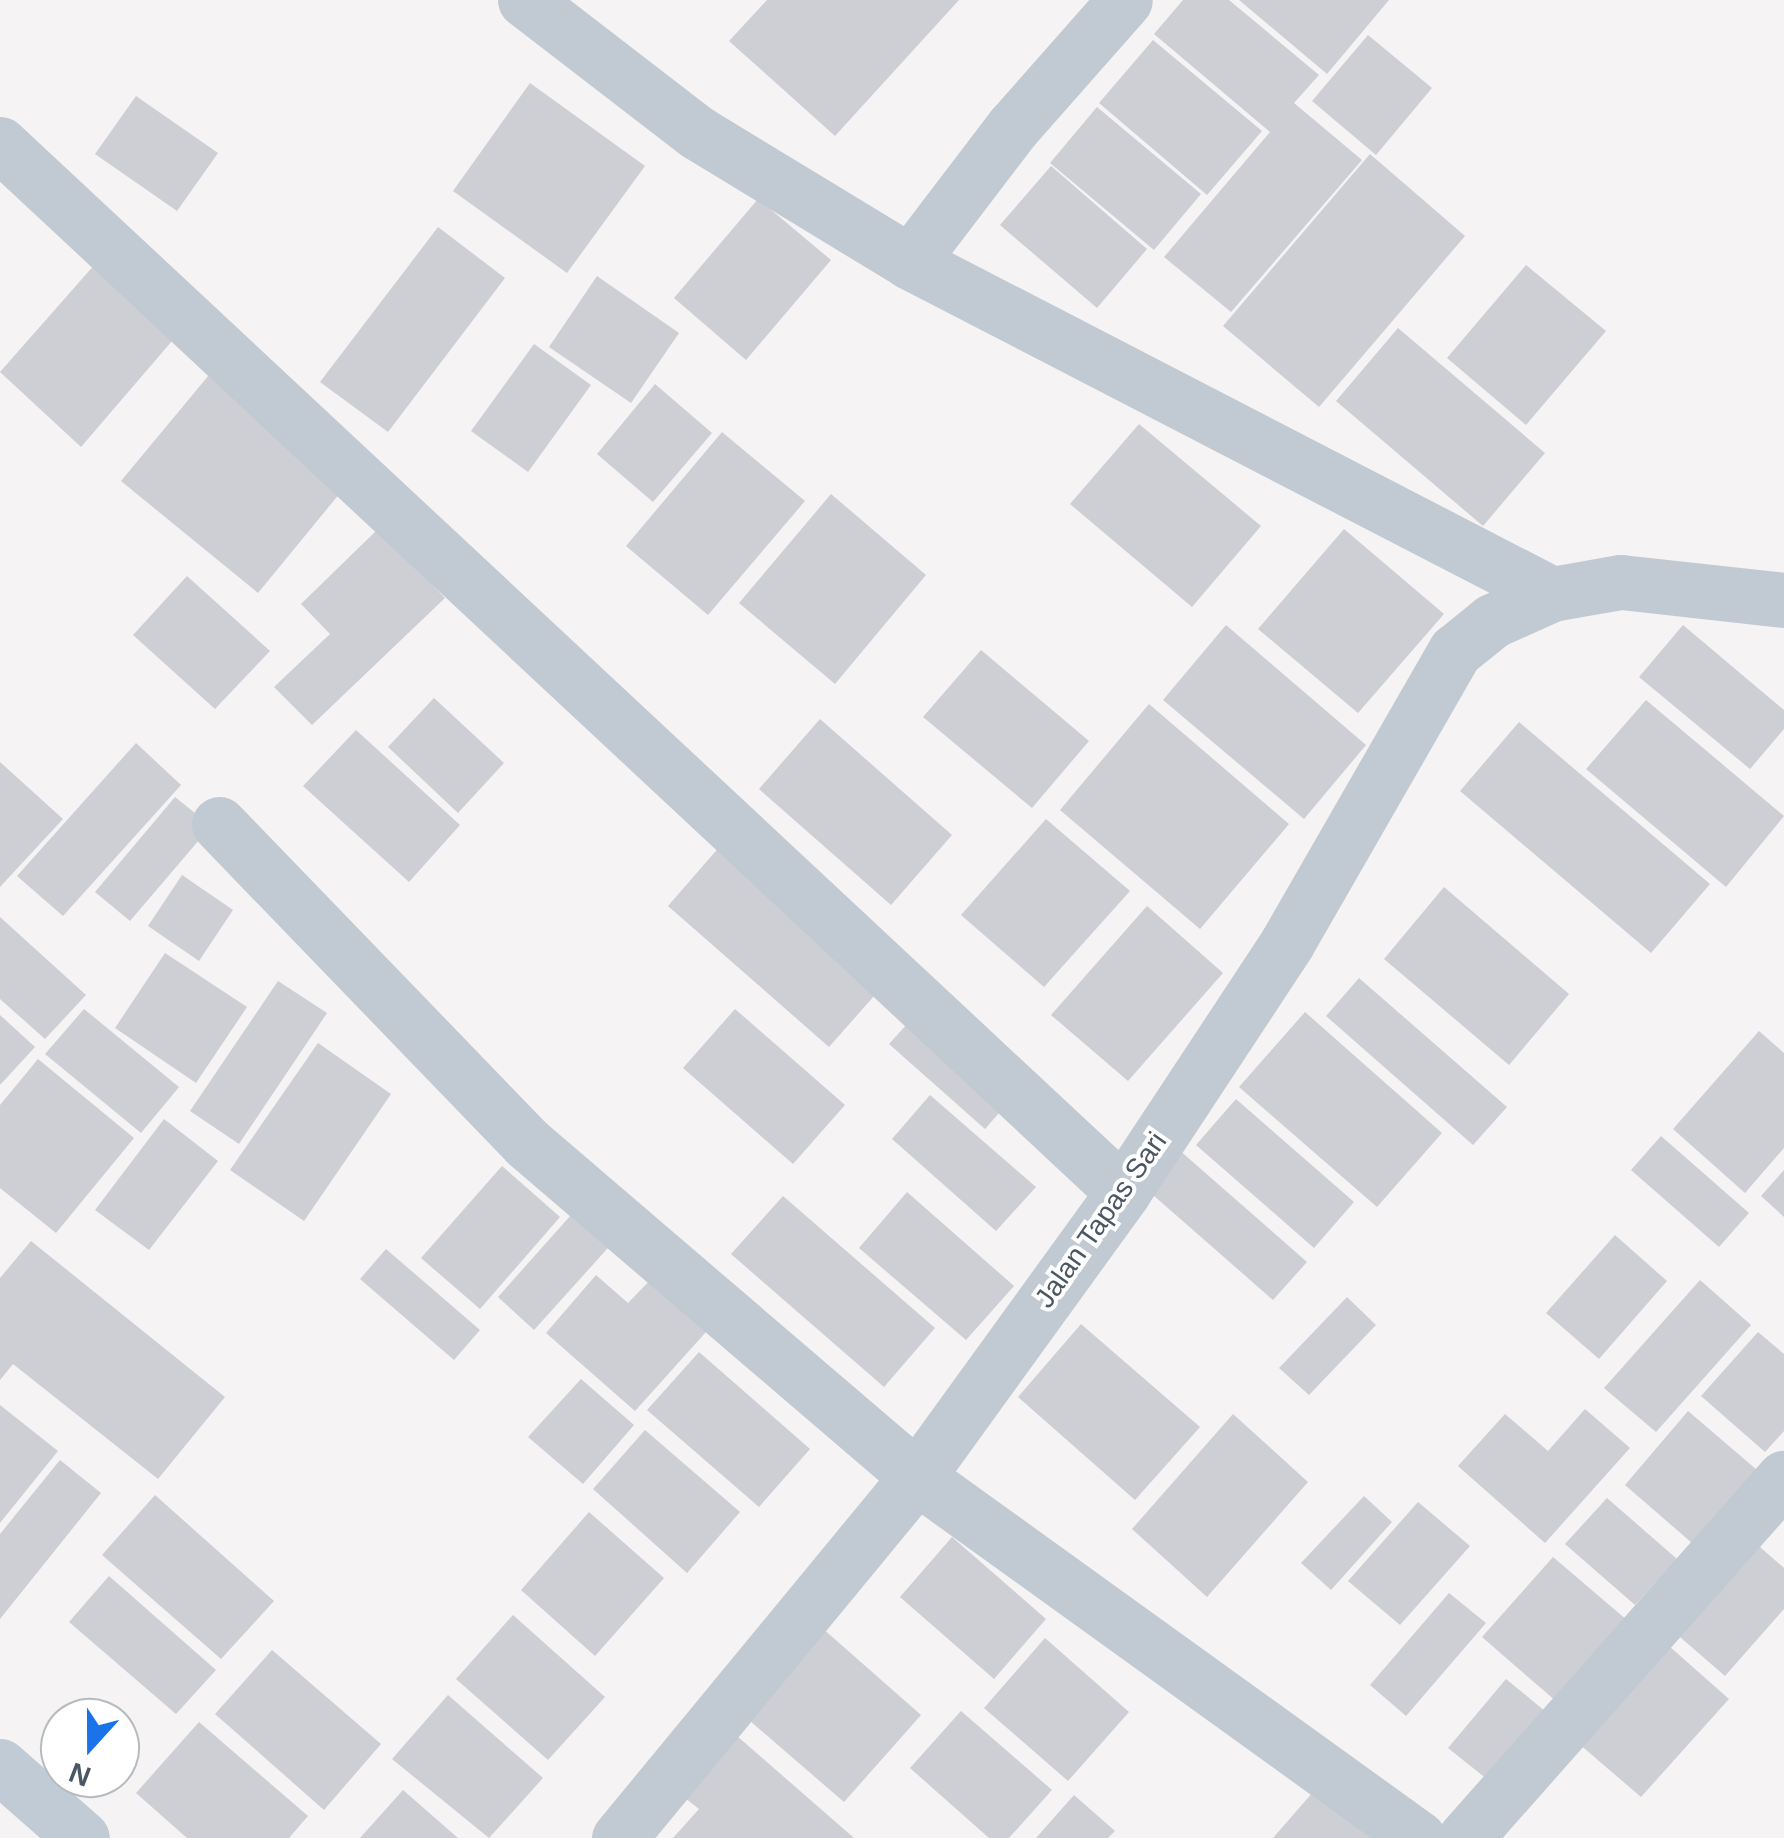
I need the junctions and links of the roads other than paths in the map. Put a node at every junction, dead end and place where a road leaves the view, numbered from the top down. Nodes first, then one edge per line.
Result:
1 (525, 0) edge
2 (1126, 0) edge
3 (0, 144) edge
4 (910, 262) junction
5 (1552, 594) junction
6 (1784, 600) edge
7 (219, 824) dead end
8 (1124, 1192) junction
9 (917, 1477) junction
10 (1784, 1478) edge
11 (0, 1766) edge
12 (82, 1838) edge
13 (619, 1838) edge
14 (1418, 1838) edge
15 (1465, 1838) edge

1 - 4 street
2 - 4 street
3 - 8 street
4 - 5 street
5 - 6 street, Jalan Tapas Sari
5 - 8 street, Jalan Tapas Sari
7 - 9 street
8 - 9 street, Jalan Tapas Sari
9 - 13 street, Jalan Tapas Sari
9 - 14 street
10 - 15 street
11 - 12 street

